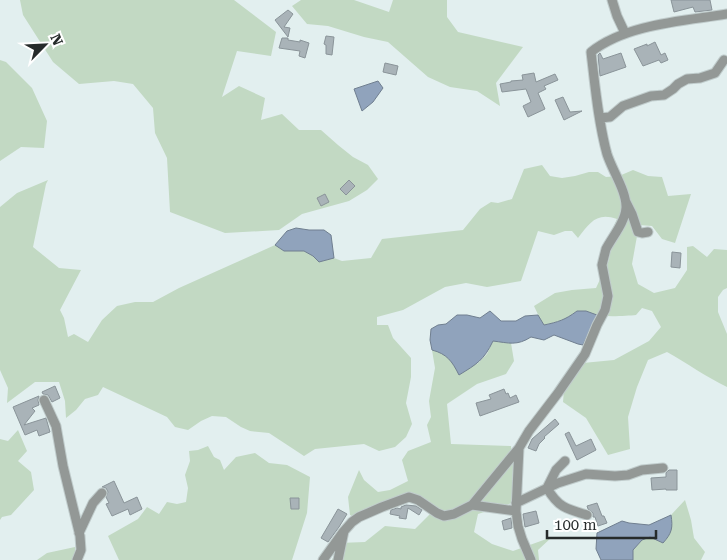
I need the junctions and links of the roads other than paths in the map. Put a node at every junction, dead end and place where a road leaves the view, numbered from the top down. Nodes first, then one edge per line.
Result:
1 (612, 0) edge
2 (727, 14) edge
3 (625, 33) junction
4 (724, 60) dead end
5 (600, 118) junction
6 (626, 202) junction
7 (648, 232) dead end
8 (44, 400) dead end
9 (519, 448) junction
10 (565, 461) dead end
11 (663, 468) dead end
12 (547, 488) junction
13 (102, 493) dead end
14 (472, 505) junction
15 (516, 507) junction
16 (586, 515) dead end
17 (344, 532) junction
18 (79, 533) junction
19 (77, 560) edge
20 (323, 560) edge
21 (338, 560) edge
22 (531, 560) edge

1 - 3 street
2 - 3 street
3 - 5 street
4 - 5 street
5 - 6 street
6 - 7 street
6 - 9 street
8 - 18 street
9 - 14 street
9 - 15 street
10 - 12 street
11 - 12 street
12 - 15 street
12 - 16 street
13 - 18 street
14 - 15 street
14 - 17 street
15 - 22 street
17 - 20 street
17 - 21 street
18 - 19 street

